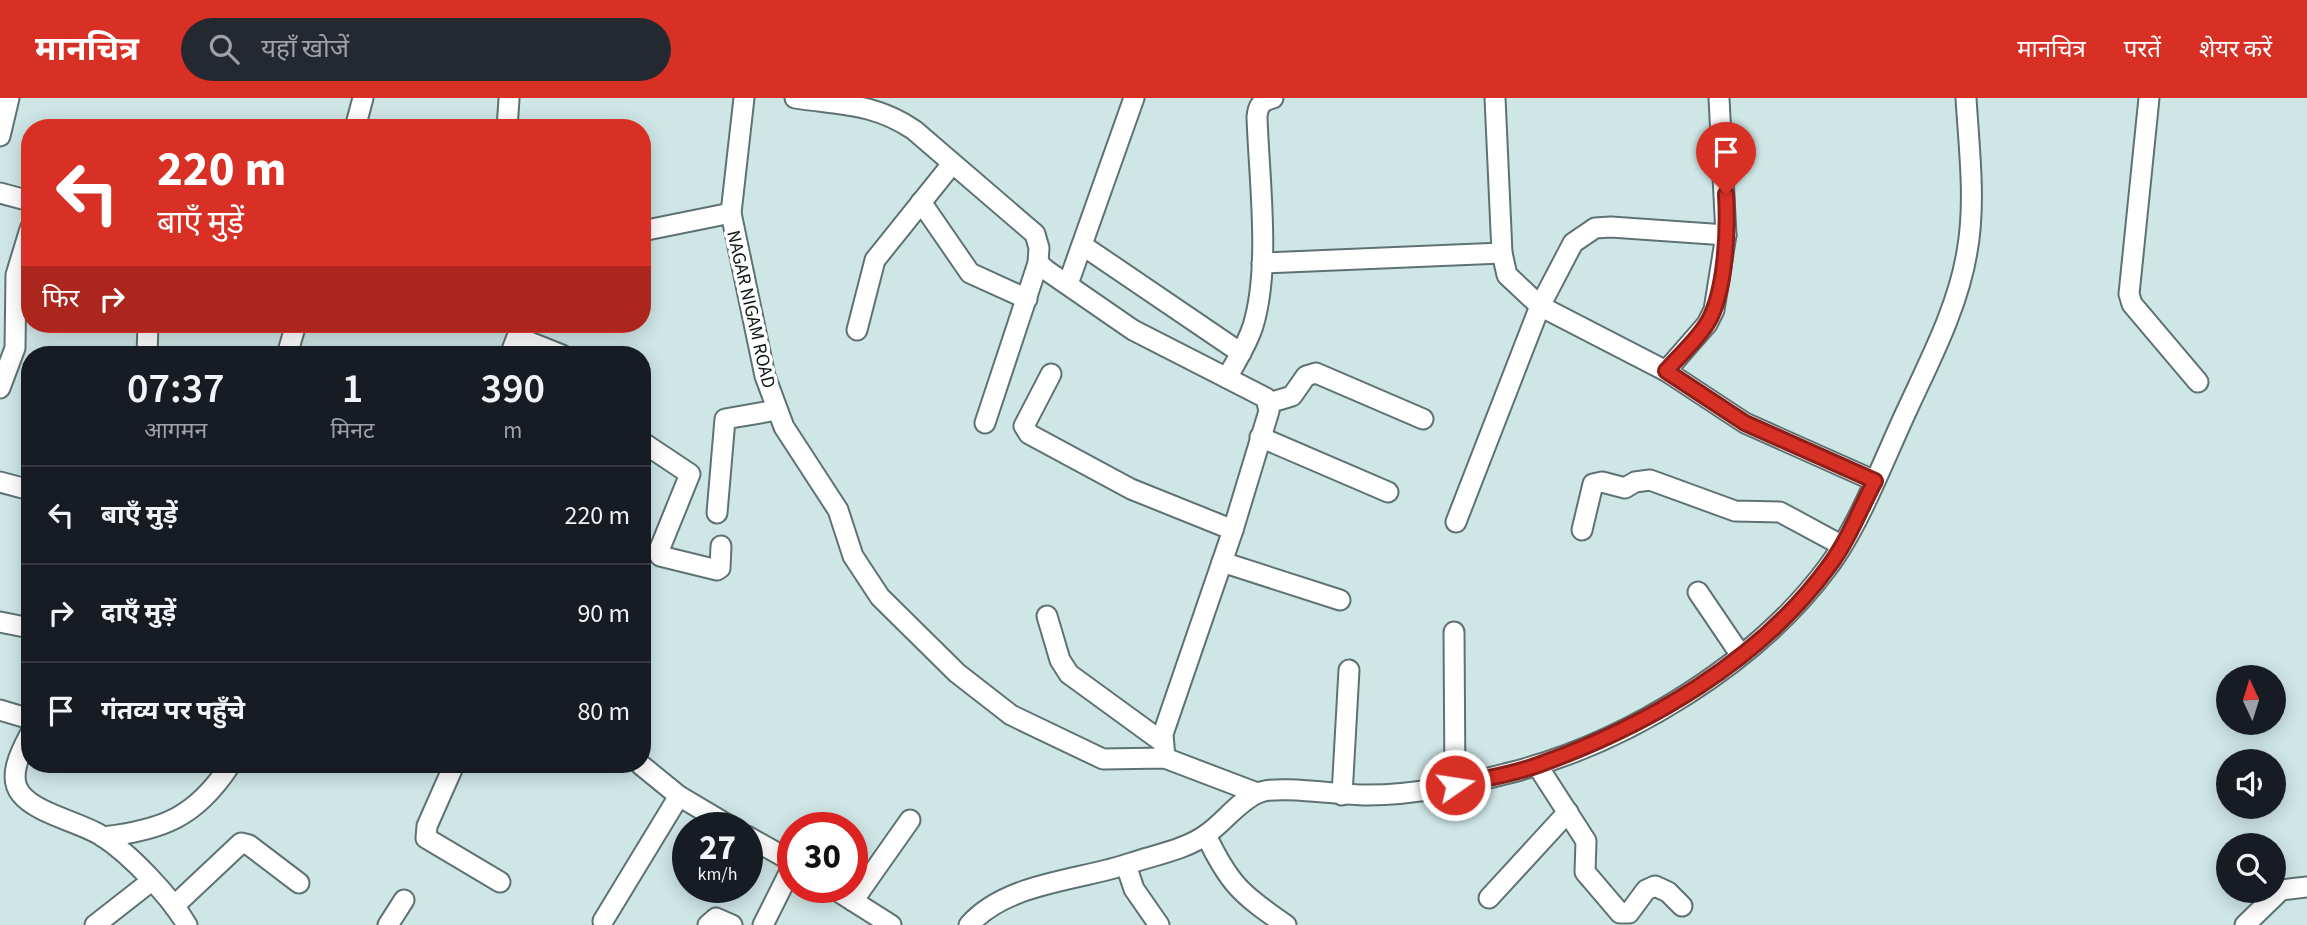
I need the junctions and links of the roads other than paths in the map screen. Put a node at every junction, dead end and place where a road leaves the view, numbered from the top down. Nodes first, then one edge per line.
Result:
1 (9, 98) edge
2 (363, 98) edge
3 (489, 98) edge
4 (509, 98) edge
5 (744, 98) edge
6 (795, 98) edge
7 (1134, 98) edge
8 (1273, 98) edge
9 (1495, 98) edge
10 (1719, 98) edge
11 (1966, 98) edge
12 (2149, 98) edge
13 (357, 119) edge
14 (508, 119) edge
15 (0, 136) edge
16 (952, 164) junction
17 (0, 193) edge
18 (21, 199) edge
19 (921, 202) junction
20 (731, 213) junction
21 (651, 229) edge
22 (1726, 235) junction
23 (1082, 245) junction
24 (1502, 253) junction
25 (21, 259) edge
26 (1038, 263) junction
27 (1262, 263) junction
28 (1068, 284) junction
29 (1027, 299) junction
30 (1540, 306) junction
31 (857, 330) dead end
32 (516, 339) edge
33 (536, 346) edge
34 (1241, 353) junction
35 (1666, 371) junction
36 (1051, 374) dead end
37 (1227, 378) junction
38 (2198, 382) dead end
39 (0, 388) edge
40 (1269, 403) junction
41 (777, 410) junction
42 (1423, 419) dead end
43 (985, 423) dead end
44 (1260, 437) junction
45 (651, 448) edge
46 (1875, 481) junction
47 (0, 482) edge
48 (21, 488) edge
49 (1388, 492) dead end
50 (717, 513) dead end
51 (1456, 522) dead end
52 (1233, 530) junction
53 (1582, 530) dead end
54 (1841, 545) junction
55 (721, 546) dead end
56 (1222, 562) junction
57 (1698, 592) dead end
58 (1340, 600) dead end
59 (1047, 616) dead end
60 (0, 622) edge
61 (21, 626) edge
62 (1454, 632) dead end
63 (1740, 654) junction
64 (1349, 670) dead end
65 (0, 710) edge
66 (21, 716) edge
67 (1163, 750) junction
68 (21, 756) edge
69 (1537, 765) junction
70 (224, 773) edge
71 (450, 773) edge
72 (651, 773) edge
73 (1455, 785) junction
74 (1257, 793) junction
75 (1342, 795) junction
76 (679, 796) junction
77 (706, 812) edge
78 (1568, 812) junction
79 (910, 820) dead end
80 (1206, 835) junction
81 (103, 836) junction
82 (1126, 865) junction
83 (868, 880) edge
84 (150, 881) junction
85 (500, 882) dead end
86 (299, 883) dead end
87 (2307, 887) edge
88 (777, 897) edge
89 (1489, 898) dead end
90 (404, 900) dead end
91 (856, 903) edge
92 (174, 906) junction
93 (1682, 906) dead end
94 (603, 920) dead end
95 (1625, 920) edge
96 (95, 925) edge
97 (187, 925) edge
98 (388, 925) edge
99 (708, 925) edge
100 (732, 925) edge
101 (763, 925) edge
102 (891, 925) edge
103 (970, 925) edge
104 (1159, 925) edge
105 (1286, 925) edge
106 (2245, 925) edge

1 - 15 street
2 - 13 street
3 - 4 street
4 - 14 street
5 - 20 street, NAGAR NIGAM ROAD
6 - 16 street
7 - 23 street
8 - 27 street
9 - 24 street
10 - 22 street
11 - 46 street
12 - 38 street
16 - 19 street
16 - 26 street
17 - 18 street
19 - 29 street
19 - 31 street
20 - 21 street
20 - 41 street, NAGAR NIGAM ROAD
22 - 30 street
22 - 35 street
23 - 28 street
23 - 34 street
24 - 27 street
24 - 30 street
25 - 39 street
26 - 28 street
26 - 29 street
27 - 34 street
28 - 37 street
29 - 43 street
30 - 35 street
30 - 51 street
32 - 33 street
34 - 37 street
35 - 46 street
36 - 52 street
37 - 40 street
40 - 42 street
40 - 44 street
41 - 50 street
41 - 67 street, NAGAR NIGAM ROAD
44 - 49 street
44 - 52 street
45 - 55 street
46 - 54 street
47 - 48 street
52 - 56 street
53 - 54 street
54 - 63 street
56 - 58 street
56 - 67 street
57 - 63 street
59 - 67 street
60 - 61 street
62 - 73 street
63 - 69 street
64 - 75 street
65 - 66 street
67 - 74 street, NAGAR NIGAM ROAD
68 - 81 street
69 - 73 street
69 - 78 street
70 - 81 street
71 - 85 street
72 - 76 street
73 - 75 street
74 - 75 street
74 - 80 street
76 - 77 street
76 - 94 street
78 - 89 street
78 - 95 street
79 - 83 street
80 - 82 street
80 - 105 street
81 - 84 street
82 - 103 street
82 - 104 street
84 - 92 street
84 - 96 street
86 - 92 street
87 - 106 street
88 - 101 street
90 - 98 street
91 - 102 street
92 - 97 street
93 - 95 street
99 - 100 street

